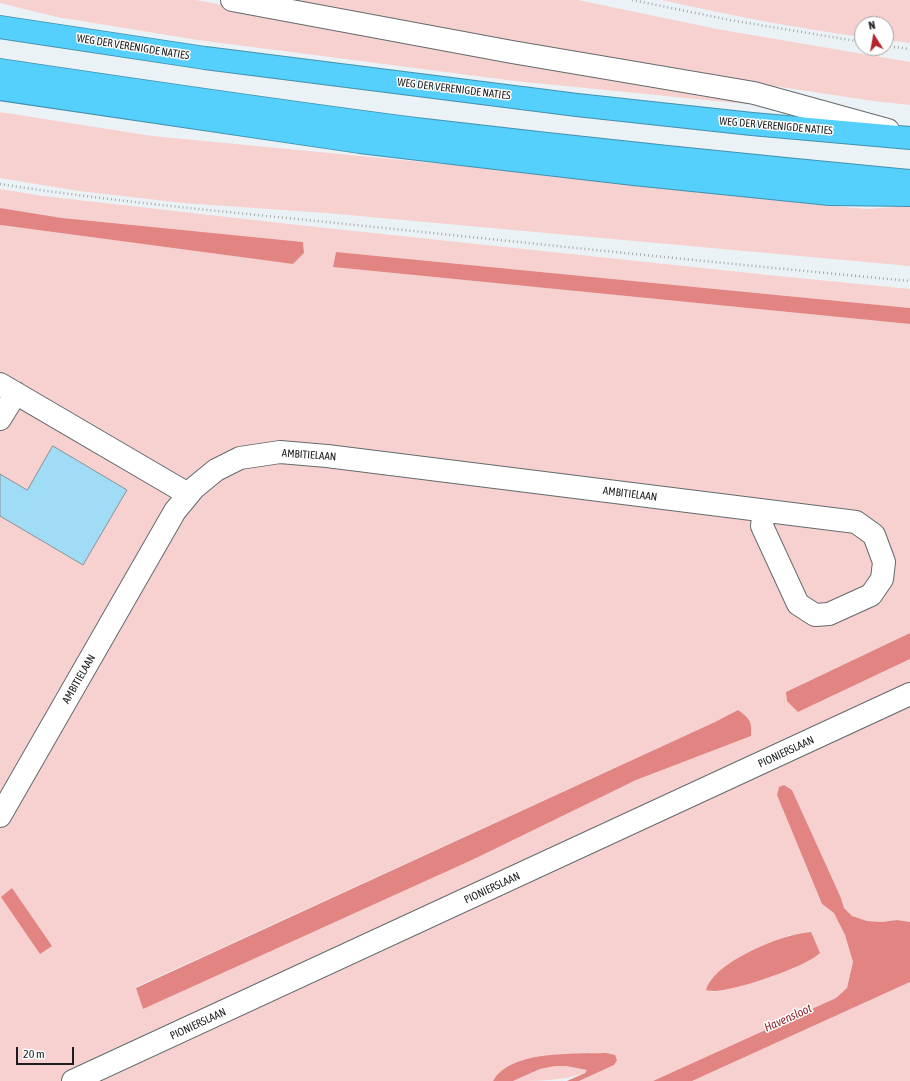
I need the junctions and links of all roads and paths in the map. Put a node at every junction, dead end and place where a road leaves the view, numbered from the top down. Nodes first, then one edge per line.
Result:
1 (232, 0) edge
2 (632, 0) edge
3 (0, 26) edge
4 (854, 41) edge
5 (894, 47) edge
6 (910, 49) edge
7 (0, 70) edge
8 (0, 89) edge
9 (910, 137) edge
10 (910, 181) edge
11 (0, 184) edge
12 (910, 195) edge
13 (910, 281) edge
14 (8, 389) edge
15 (0, 419) edge
16 (188, 494) junction
17 (764, 511) junction
18 (910, 694) edge
19 (0, 816) edge
20 (73, 1081) edge

1 - 9 street
2 - 4 path
3 - 9 highway, WEG DER VERENIGDE NATIES
5 - 6 path
7 - 10 highway
8 - 12 highway
11 - 13 path
14 - 15 street
14 - 16 street
16 - 17 street, AMBITIELAAN
16 - 19 street, AMBITIELAAN
17 - 17 street, AMBITIELAAN
18 - 20 street, PIONIERSLAAN

